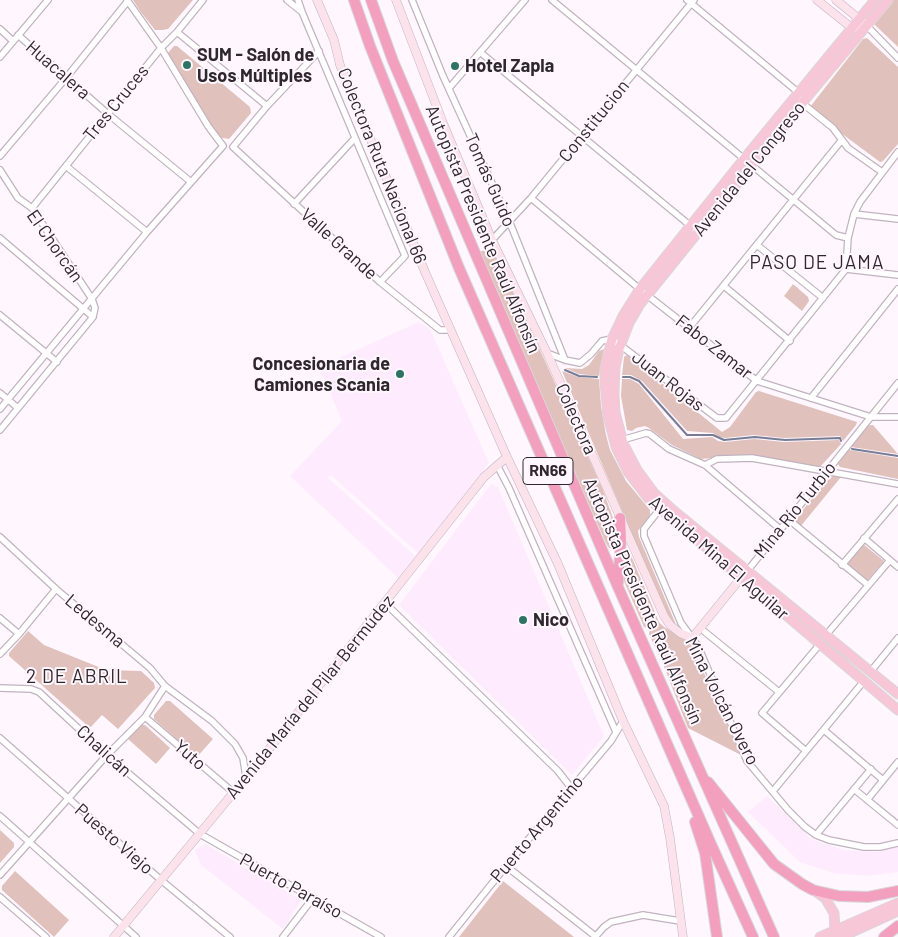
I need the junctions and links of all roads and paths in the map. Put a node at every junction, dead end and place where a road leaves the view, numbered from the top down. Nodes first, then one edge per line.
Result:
1 (48, 0) edge
2 (203, 0) edge
3 (287, 0) edge
4 (298, 0) edge
5 (317, 0) edge
6 (354, 0) edge
7 (371, 0) edge
8 (396, 0) edge
9 (412, 0) edge
10 (525, 0) edge
11 (552, 0) edge
12 (817, 0) edge
13 (836, 0) edge
14 (875, 0) edge
15 (888, 0) edge
16 (127, 1) edge
17 (690, 1) edge
18 (302, 12) junction
19 (859, 19) junction
20 (867, 26) junction
21 (852, 28) junction
22 (0, 29) edge
23 (177, 32) junction
24 (18, 35) junction
25 (14, 41) junction
26 (161, 48) junction
27 (319, 51) junction
28 (480, 52) junction
29 (898, 56) edge
30 (0, 58) edge
31 (636, 70) junction
32 (66, 78) junction
33 (450, 87) junction
34 (799, 93) junction
35 (802, 103) junction
36 (267, 106) junction
37 (108, 114) junction
38 (582, 136) junction
39 (354, 138) junction
40 (841, 141) junction
41 (223, 146) junction
42 (233, 147) junction
43 (898, 152) edge
44 (0, 156) edge
45 (744, 159) junction
46 (752, 165) junction
47 (66, 166) junction
48 (0, 170) edge
49 (882, 172) junction
50 (191, 182) junction
51 (530, 198) junction
52 (794, 199) junction
53 (294, 204) junction
54 (32, 208) junction
55 (854, 214) junction
56 (898, 219) edge
57 (510, 223) junction
58 (694, 229) junction
59 (147, 232) junction
60 (0, 238) edge
61 (848, 238) junction
62 (492, 240) junction
63 (757, 245) junction
64 (846, 269) junction
65 (898, 275) edge
66 (380, 282) junction
67 (724, 286) junction
68 (898, 289) edge
69 (644, 292) junction
70 (823, 298) junction
71 (92, 299) junction
72 (83, 308) junction
73 (0, 315) edge
74 (93, 317) junction
75 (689, 328) junction
76 (451, 330) junction
77 (612, 339) junction
78 (790, 341) junction
79 (621, 344) junction
80 (46, 353) junction
81 (547, 353) junction
82 (565, 360) junction
83 (57, 362) junction
84 (756, 381) junction
85 (898, 383) edge
86 (0, 393) edge
87 (811, 398) junction
88 (8, 399) junction
89 (18, 408) junction
90 (0, 409) edge
91 (871, 417) junction
92 (898, 417) edge
93 (0, 430) edge
94 (622, 440) junction
95 (507, 457) junction
96 (705, 465) junction
97 (497, 466) junction
98 (826, 470) junction
99 (898, 484) edge
100 (898, 499) edge
101 (660, 510) junction
102 (620, 518) junction
103 (788, 519) junction
104 (780, 529) junction
105 (0, 537) edge
106 (864, 538) junction
107 (890, 560) junction
108 (842, 565) junction
109 (898, 567) edge
110 (748, 570) junction
111 (741, 578) junction
112 (868, 585) junction
113 (618, 587) junction
114 (56, 589) junction
115 (385, 603) junction
116 (0, 618) edge
117 (700, 628) junction
118 (19, 634) junction
119 (826, 635) junction
120 (692, 638) junction
121 (898, 638) edge
122 (820, 644) junction
123 (0, 654) edge
124 (850, 654) junction
125 (841, 662) junction
126 (871, 671) junction
127 (864, 681) junction
128 (165, 686) junction
129 (0, 688) edge
130 (779, 692) junction
131 (898, 694) edge
132 (647, 698) junction
133 (898, 710) edge
134 (145, 717) junction
135 (623, 720) junction
136 (824, 730) junction
137 (616, 732) junction
138 (0, 738) edge
139 (806, 751) junction
140 (107, 754) junction
141 (898, 762) edge
142 (697, 767) junction
143 (871, 769) junction
144 (246, 777) junction
145 (883, 780) junction
146 (572, 788) junction
147 (854, 789) junction
148 (774, 791) junction
149 (234, 793) junction
150 (68, 799) junction
151 (867, 800) junction
152 (0, 816) edge
153 (898, 825) edge
154 (200, 834) junction
155 (816, 835) junction
156 (29, 842) junction
157 (898, 843) edge
158 (506, 866) junction
159 (0, 875) edge
160 (161, 880) junction
161 (813, 890) junction
162 (898, 891) edge
163 (0, 897) edge
164 (314, 898) junction
165 (898, 903) edge
166 (898, 911) edge
167 (680, 921) junction
168 (123, 926) junction
169 (898, 926) edge
170 (773, 935) edge
171 (831, 936) edge
172 (46, 937) edge
173 (114, 937) edge
174 (136, 937) edge
175 (230, 937) edge
176 (283, 937) edge
177 (381, 937) edge
178 (449, 937) edge
179 (595, 937) edge
180 (683, 937) edge
181 (717, 937) edge
182 (754, 937) edge
183 (884, 937) edge

1 - 24 street
2 - 23 street, Tres Cruces
3 - 18 street
4 - 18 street
5 - 76 street, Colectora Ruta Nacional 66
6 - 132 highway, Autopista Presidente Raúl Alfonsín / RN66
7 - 113 highway, Autopista Presidente Raúl Alfonsín / RN66
8 - 62 street, Colectora
9 - 33 street, Tomás Guido
10 - 28 street
11 - 31 street
12 - 21 street
13 - 19 street
14 - 19 main road, Avenida del Congreso
15 - 20 main road, Avenida del Congreso
16 - 26 street
16 - 32 street
17 - 31 street, Constitucion
17 - 34 street
18 - 27 street
19 - 20 street
19 - 21 main road, Avenida del Congreso
20 - 21 street
20 - 29 street
20 - 35 main road, Avenida del Congreso
21 - 34 main road, Avenida del Congreso
22 - 25 street, Huacalera
23 - 26 street, Tres Cruces
23 - 36 street
24 - 25 street
24 - 32 street, Huacalera
25 - 30 street
26 - 37 street, Tres Cruces
26 - 41 street
27 - 36 street
27 - 39 street
28 - 33 street
28 - 38 street
31 - 38 street, Constitucion
31 - 45 street
32 - 37 street, Huacalera
32 - 44 street
33 - 57 street, Tomás Guido
34 - 35 street
34 - 45 main road, Avenida del Congreso
35 - 40 street
35 - 46 main road, Avenida del Congreso
36 - 42 street
37 - 47 street, Tres Cruces
37 - 50 street, Huacalera
38 - 51 street, Constitucion
38 - 58 street
39 - 53 street
39 - 66 street
40 - 49 street
40 - 52 street
41 - 42 street
41 - 50 street
42 - 53 street, Valle Grande
43 - 49 street
45 - 46 street
45 - 58 main road, Avenida del Congreso
46 - 52 street
46 - 58 main road, Avenida del Congreso
47 - 54 street, Tres Cruces
47 - 59 street
48 - 54 street, El Chorcán
49 - 55 street
50 - 59 street
51 - 57 street, Constitucion
51 - 69 street, Fabo Zamar
52 - 61 street
52 - 63 street
53 - 66 street, Valle Grande
54 - 71 street, El Chorcán
55 - 56 street
55 - 61 street
57 - 62 street, Constitucion
57 - 82 street, Tomás Guido
58 - 69 main road, Avenida del Congreso
59 - 71 street
60 - 72 street
61 - 64 street
62 - 81 street, Colectora
63 - 67 street
63 - 70 street
64 - 65 street
64 - 70 street
66 - 76 street, Valle Grande
67 - 75 street
67 - 78 street
68 - 87 street
69 - 75 street, Fabo Zamar
69 - 77 main road, Avenida del Congreso
69 - 79 main road, Avenida del Congreso
70 - 78 street
71 - 72 street
71 - 74 street
72 - 74 street
72 - 80 street
73 - 80 street
74 - 83 street
75 - 84 street, Fabo Zamar
76 - 95 street, Colectora Ruta Nacional 66
77 - 79 street, Juan Rojas
77 - 82 street
77 - 101 main road, Avenida Mina El Aguilar
78 - 84 street
79 - 84 street, Juan Rojas
79 - 94 main road, Avenida Mina El Aguilar
80 - 83 street
80 - 88 street
81 - 82 street
81 - 102 street, Colectora
83 - 89 street
84 - 87 street, Fabo Zamar
85 - 91 street, Mina Río Turbio
86 - 88 street
87 - 91 street, Fabo Zamar
88 - 89 street
88 - 90 street
89 - 93 street
91 - 92 street, Fabo Zamar
91 - 98 street, Mina Río Turbio
94 - 96 street
94 - 110 main road, Avenida Mina El Aguilar
95 - 97 street, Avenida María del Pilar Bermúdez
95 - 135 street, Colectora Ruta Nacional 66
96 - 98 street
96 - 104 street
97 - 115 street, Avenida María del Pilar Bermúdez
97 - 137 street
98 - 99 street
98 - 103 street, Mina Río Turbio
100 - 106 street
101 - 111 main road, Avenida Mina El Aguilar
101 - 120 street, Mina Volcán Overo
102 - 113 highway
102 - 120 street, Colectora
103 - 104 street, Mina Río Turbio
103 - 108 street
104 - 110 street, Mina Río Turbio
105 - 114 street, Ledesma
106 - 107 street
106 - 108 street
107 - 109 street
107 - 112 street
108 - 112 street
110 - 111 street, Mina Río Turbio
110 - 119 main road, Avenida Mina El Aguilar
111 - 117 street, Mina Río Turbio
111 - 122 main road, Avenida Mina El Aguilar
112 - 119 street
113 - 142 highway, Autopista Presidente Raúl Alfonsín / RN66
114 - 118 street
114 - 128 street, Ledesma
115 - 144 street, Avenida María del Pilar Bermúdez
115 - 146 street
116 - 118 street
117 - 120 street, Mina Río Turbio
117 - 130 street
118 - 123 street
119 - 124 main road, Avenida Mina El Aguilar
120 - 148 street, Mina Volcán Overo
121 - 126 street
122 - 125 main road, Avenida Mina El Aguilar
122 - 130 street
124 - 125 main road
124 - 126 main road, Avenida Mina El Aguilar
125 - 127 main road, Avenida Mina El Aguilar
126 - 131 main road, Avenida Mina El Aguilar
127 - 133 main road, Avenida Mina El Aguilar
127 - 136 street
128 - 134 street
128 - 144 street, Ledesma
129 - 140 street, Chalicán
130 - 139 street
132 - 181 highway
132 - 182 highway, Autopista Presidente Raúl Alfonsín / RN66
134 - 140 street
134 - 149 street, Yuto
135 - 137 street, Puerto Argentino
135 - 167 street, Colectora Ruta Nacional 66
136 - 139 street
136 - 143 street
137 - 146 street, Puerto Argentino
138 - 150 street, Puesto Viejo
139 - 148 street
140 - 150 street
140 - 154 street, Chalicán
141 - 145 street
142 - 161 highway
142 - 170 highway, Autopista Presidente Raúl Alfonsín / RN66
143 - 145 street
143 - 147 street
144 - 149 street, Avenida María del Pilar Bermúdez
145 - 151 street
146 - 158 street, Puerto Argentino
147 - 151 street
147 - 155 street
148 - 155 street, Mina Volcán Overo
149 - 154 street, Avenida María del Pilar Bermúdez
150 - 156 street
150 - 160 street, Puesto Viejo
151 - 153 street
152 - 156 street
154 - 160 street, Avenida María del Pilar Bermúdez
154 - 164 street, Puerto Paraíso
155 - 157 street, Mina Volcán Overo
156 - 159 street
156 - 168 street
158 - 178 street, Puerto Argentino
158 - 179 street
160 - 168 street, Avenida María del Pilar Bermúdez
160 - 175 street, Puesto Viejo
161 - 162 highway
161 - 171 main road
163 - 172 street
164 - 176 street
164 - 177 street, Puerto Paraíso
165 - 171 main road
166 - 171 main road
167 - 179 street
167 - 180 street, Colectora Ruta Nacional 66
168 - 173 street, Avenida María del Pilar Bermúdez
168 - 174 street
169 - 183 highway

